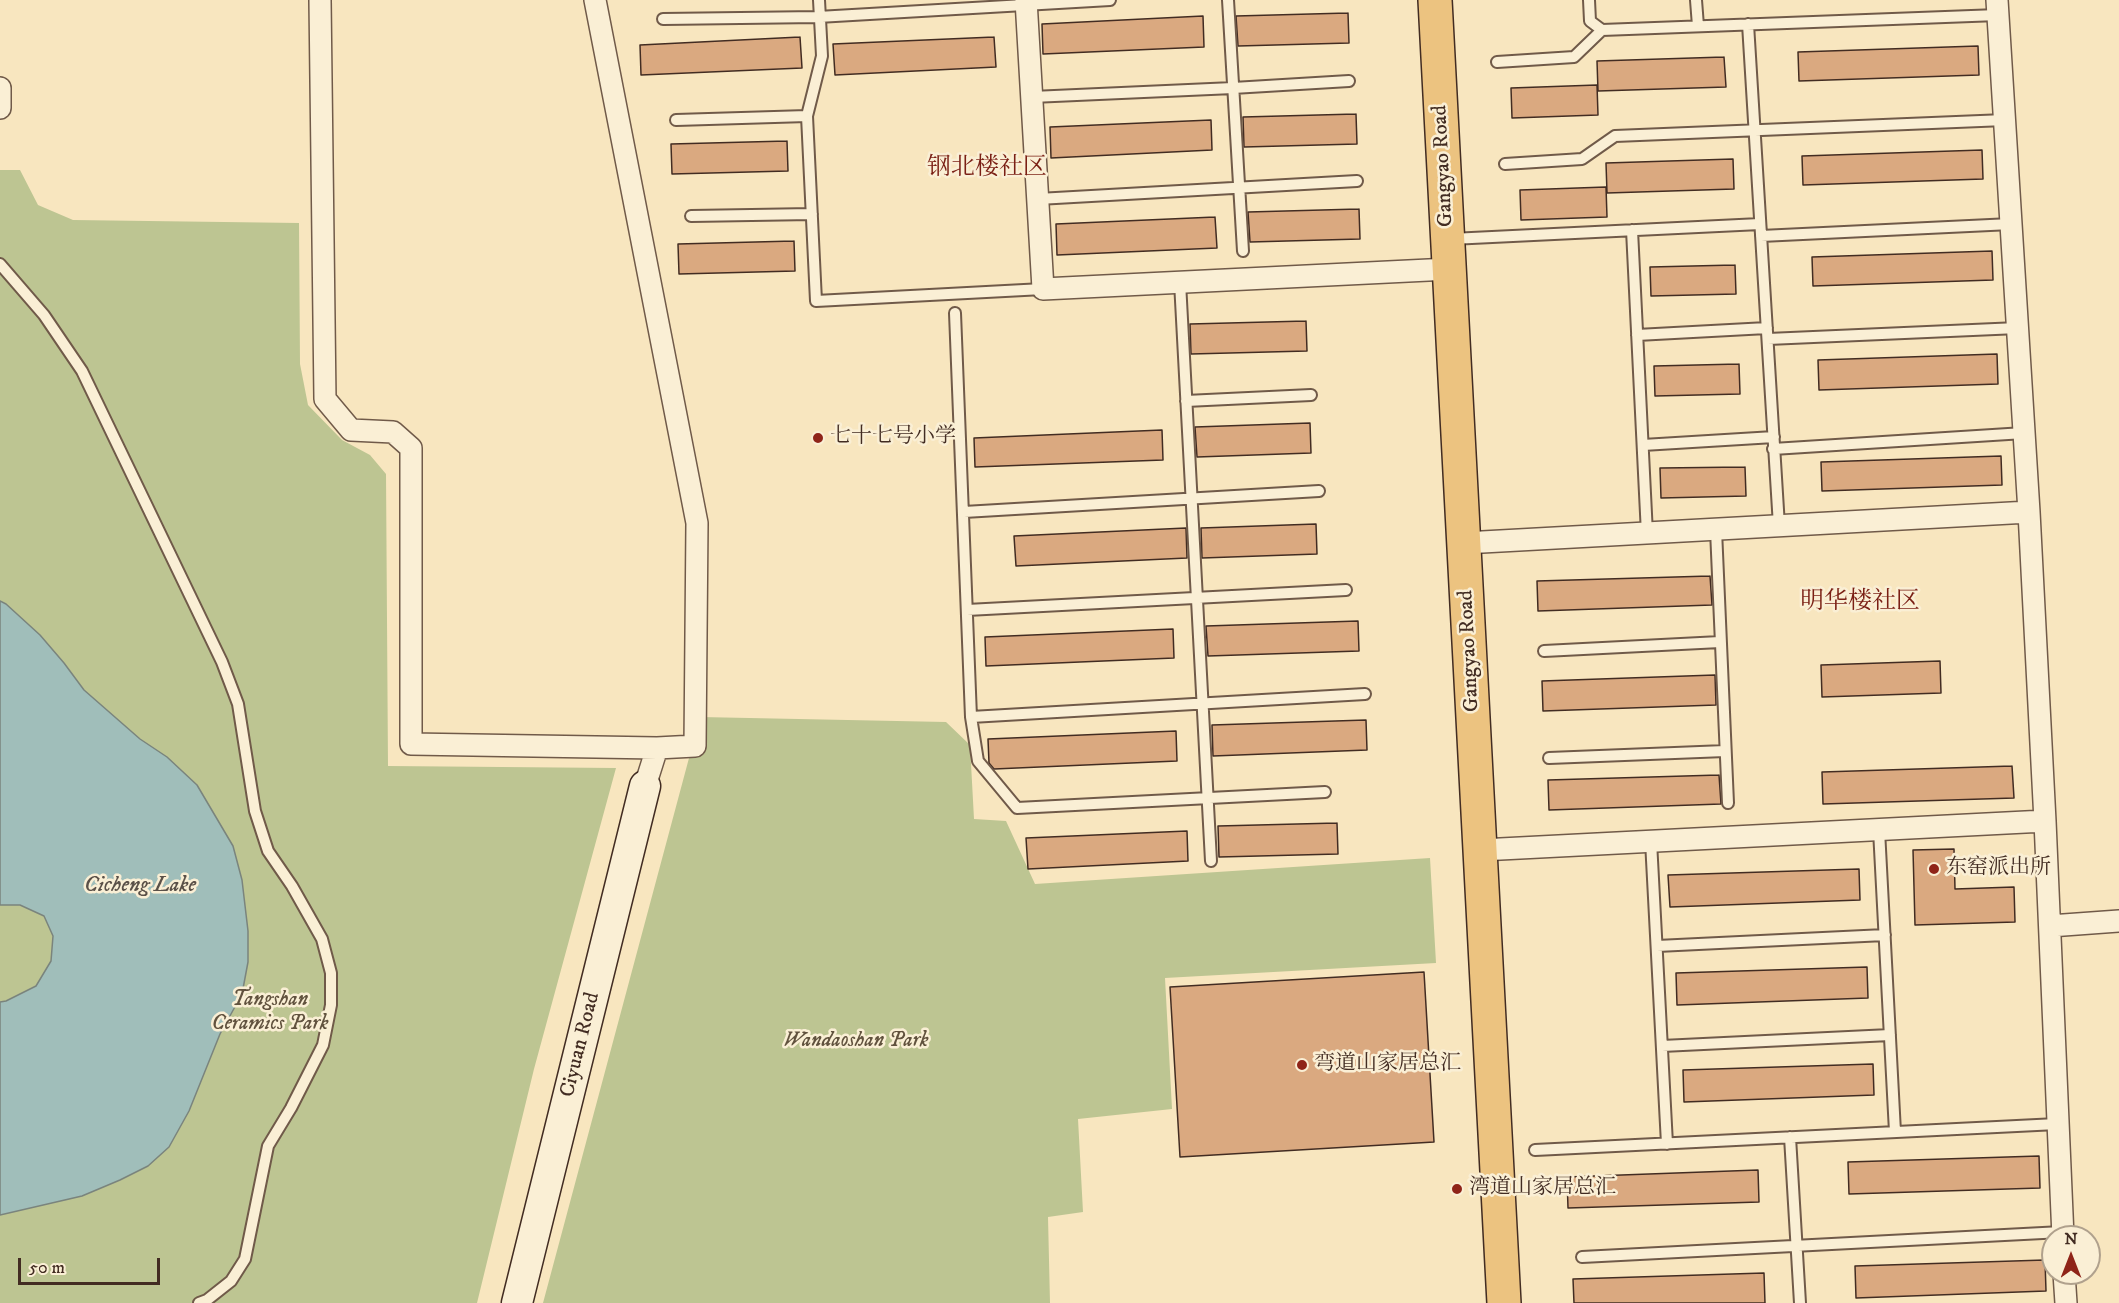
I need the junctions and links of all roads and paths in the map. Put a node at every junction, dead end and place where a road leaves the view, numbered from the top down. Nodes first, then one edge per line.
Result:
1 (320, 0) edge
2 (595, 0) edge
3 (819, 0) edge
4 (1110, 0) edge
5 (1228, 0) edge
6 (1435, 0) edge
7 (1589, 0) edge
8 (1696, 0) edge
9 (1026, 2) edge
10 (1998, 7) edge
11 (818, 17) junction
12 (663, 19) dead end
13 (1748, 24) junction
14 (1698, 26) junction
15 (1602, 30) junction
16 (1497, 62) dead end
17 (1349, 81) dead end
18 (0, 88) edge
19 (1233, 88) junction
20 (1032, 97) junction
21 (0, 108) edge
22 (807, 116) junction
23 (676, 120) dead end
24 (2005, 120) junction
25 (1755, 131) junction
26 (1505, 164) dead end
27 (1357, 181) dead end
28 (1239, 189) junction
29 (1038, 199) junction
30 (812, 214) junction
31 (691, 216) dead end
32 (1761, 224) junction
33 (2011, 224) junction
34 (1632, 230) junction
35 (1761, 236) junction
36 (1243, 251) dead end
37 (1449, 254) junction
38 (0, 264) edge
39 (1180, 282) junction
40 (1043, 289) junction
41 (955, 313) dead end
42 (2018, 328) junction
43 (1637, 334) junction
44 (1767, 334) junction
45 (1311, 395) dead end
46 (1186, 401) junction
47 (2024, 434) junction
48 (1774, 443) junction
49 (1643, 445) junction
50 (1319, 491) dead end
51 (1192, 499) junction
52 (964, 512) junction
53 (2029, 512) junction
54 (1779, 526) junction
55 (1716, 530) junction
56 (1647, 534) junction
57 (1464, 543) junction
58 (1346, 591) dead end
59 (1197, 598) junction
60 (967, 610) junction
61 (1720, 642) junction
62 (1544, 651) dead end
63 (1365, 694) dead end
64 (1203, 704) junction
65 (971, 717) junction
66 (657, 748) junction
67 (1725, 751) junction
68 (1549, 758) dead end
69 (645, 786) joint
70 (1325, 792) dead end
71 (1208, 797) junction
72 (1728, 802) dead end
73 (2045, 821) junction
74 (1879, 830) junction
75 (1651, 841) junction
76 (1481, 850) junction
77 (1211, 861) dead end
78 (2119, 921) edge
79 (2050, 926) junction
80 (1884, 935) junction
81 (1657, 946) junction
82 (1890, 1035) junction
83 (1662, 1046) junction
84 (2057, 1124) junction
85 (1895, 1132) junction
86 (1790, 1137) junction
87 (1667, 1144) junction
88 (1535, 1150) dead end
89 (2062, 1225) edge
90 (2041, 1235) edge
91 (1797, 1245) junction
92 (1581, 1257) dead end
93 (2065, 1285) edge
94 (199, 1303) edge
95 (517, 1303) edge
96 (1504, 1303) edge
97 (1800, 1303) edge
98 (2066, 1303) edge

1 - 66 street
2 - 66 street
3 - 11 lane
4 - 9 lane
5 - 19 lane
6 - 37 main road, Gangyao Road
7 - 15 lane
8 - 14 lane
9 - 11 lane
9 - 20 street
10 - 13 lane
10 - 24 street
11 - 12 lane
11 - 22 lane
13 - 14 lane
13 - 25 lane
14 - 15 lane
15 - 16 lane
17 - 19 lane
18 - 21 street
19 - 20 lane
19 - 28 lane
20 - 29 street
22 - 23 lane
22 - 30 lane
24 - 25 lane
24 - 33 street
25 - 26 lane
25 - 32 lane
27 - 28 lane
28 - 29 lane
28 - 36 lane
29 - 40 street
30 - 31 lane
30 - 40 lane
32 - 34 lane
32 - 35 lane
33 - 35 lane
33 - 42 street
34 - 37 lane
34 - 43 lane
35 - 44 lane
37 - 39 street
37 - 57 main road, Gangyao Road
38 - 94 lane
39 - 40 street
39 - 46 lane
41 - 52 lane
42 - 44 lane
42 - 47 street
43 - 44 lane
43 - 49 lane
44 - 48 lane
45 - 46 lane
46 - 51 lane
47 - 48 lane
47 - 53 street
48 - 49 lane
48 - 54 lane
49 - 56 lane
50 - 51 lane
51 - 52 lane
51 - 59 lane
52 - 60 lane
53 - 54 street
53 - 73 street
54 - 55 street
55 - 56 street
55 - 61 lane
56 - 57 street
57 - 76 main road, Gangyao Road
58 - 59 lane
59 - 60 lane
59 - 64 lane
60 - 65 lane
61 - 62 lane
61 - 67 lane
63 - 64 lane
64 - 65 lane
64 - 71 lane
65 - 71 lane
66 - 69 street
67 - 68 lane
67 - 72 lane
69 - 95 street, Ciyuan Road
70 - 71 lane
71 - 77 lane
73 - 74 street
73 - 79 street
74 - 75 street
74 - 80 lane
75 - 76 street
75 - 81 lane
76 - 96 main road, Gangyao Road
78 - 79 street
79 - 84 street
80 - 81 lane
80 - 82 lane
81 - 83 lane
82 - 83 lane
82 - 85 lane
83 - 87 lane
84 - 85 lane
84 - 89 street
85 - 86 lane
86 - 87 lane
86 - 91 lane
87 - 88 lane
90 - 91 lane
91 - 92 lane
91 - 97 lane
93 - 98 street

